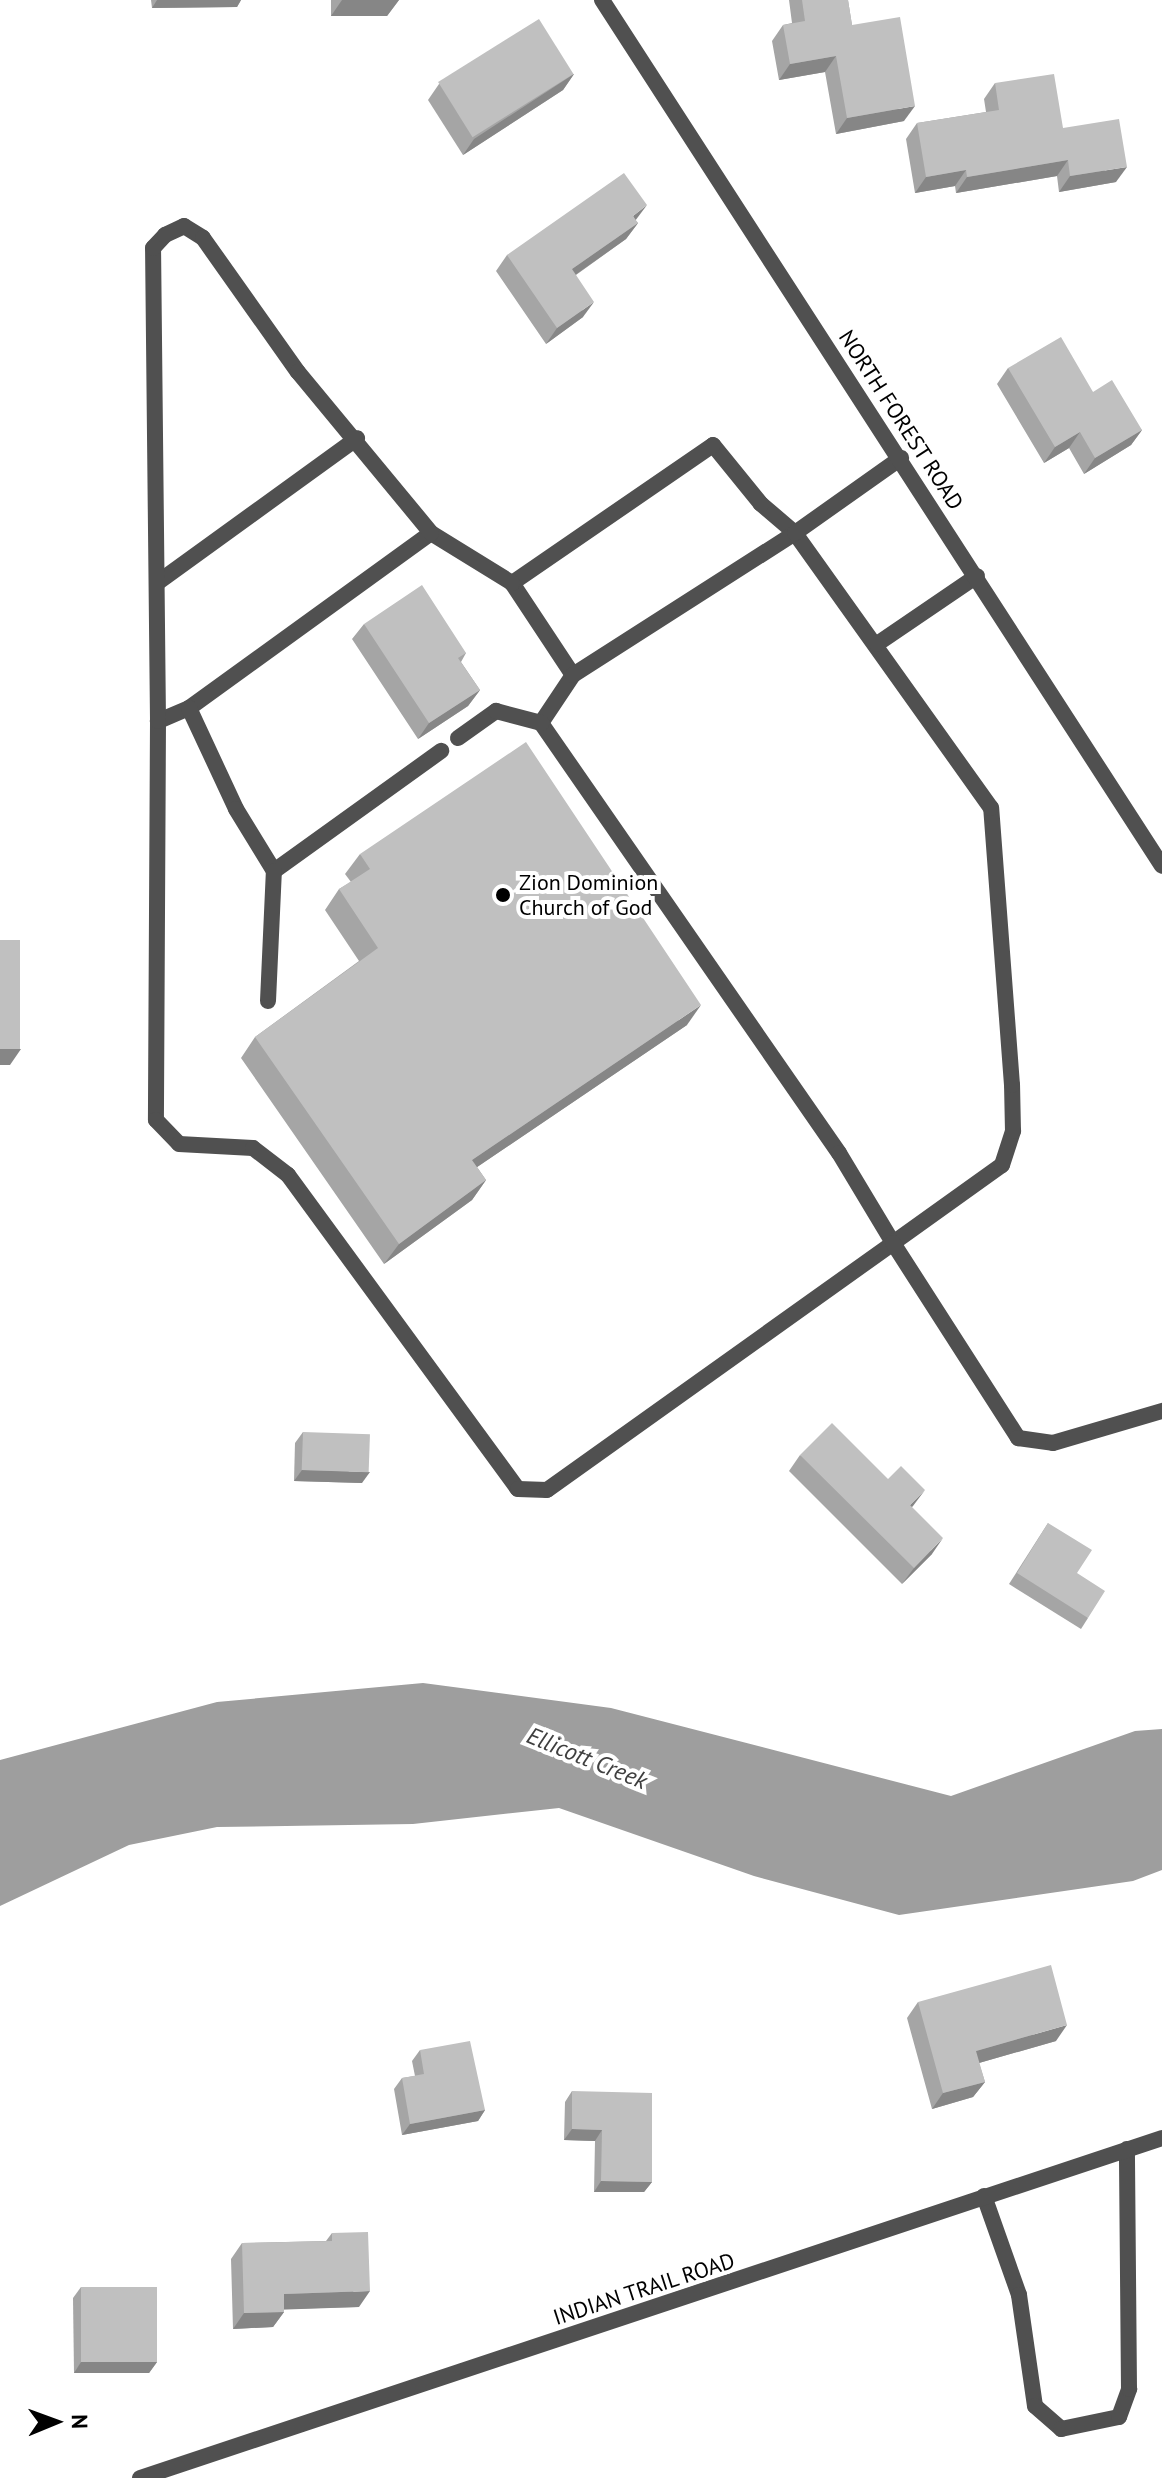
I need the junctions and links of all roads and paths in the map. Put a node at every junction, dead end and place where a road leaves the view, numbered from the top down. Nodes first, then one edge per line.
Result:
1 (602, 0) edge
2 (357, 438) junction
3 (901, 458) junction
4 (431, 533) junction
5 (795, 533) junction
6 (977, 576) junction
7 (157, 583) junction
8 (512, 583) junction
9 (877, 644) junction
10 (573, 675) junction
11 (189, 708) junction
12 (158, 721) junction
13 (541, 723) junction
14 (458, 738) dead end
15 (441, 751) dead end
16 (1162, 866) edge
17 (274, 871) junction
18 (268, 1001) dead end
19 (893, 1243) junction
20 (1162, 1411) edge
21 (1162, 2138) edge
22 (1127, 2149) junction
23 (984, 2196) junction
24 (140, 2478) edge

1 - 3 street, NORTH FOREST ROAD
2 - 4 street
2 - 7 street
2 - 7 street
3 - 5 street
3 - 6 street, NORTH FOREST ROAD
4 - 8 street
4 - 11 street
5 - 8 street
5 - 9 street
5 - 10 street
6 - 9 street
6 - 16 street, NORTH FOREST ROAD
7 - 12 street
8 - 10 street
9 - 19 street
10 - 13 street
11 - 12 street
11 - 17 street
12 - 19 street
13 - 14 street
13 - 19 street
15 - 17 street
17 - 18 street
19 - 20 street
21 - 22 street, INDIAN TRAIL ROAD
22 - 23 street, INDIAN TRAIL ROAD
22 - 23 street
23 - 24 street, INDIAN TRAIL ROAD

